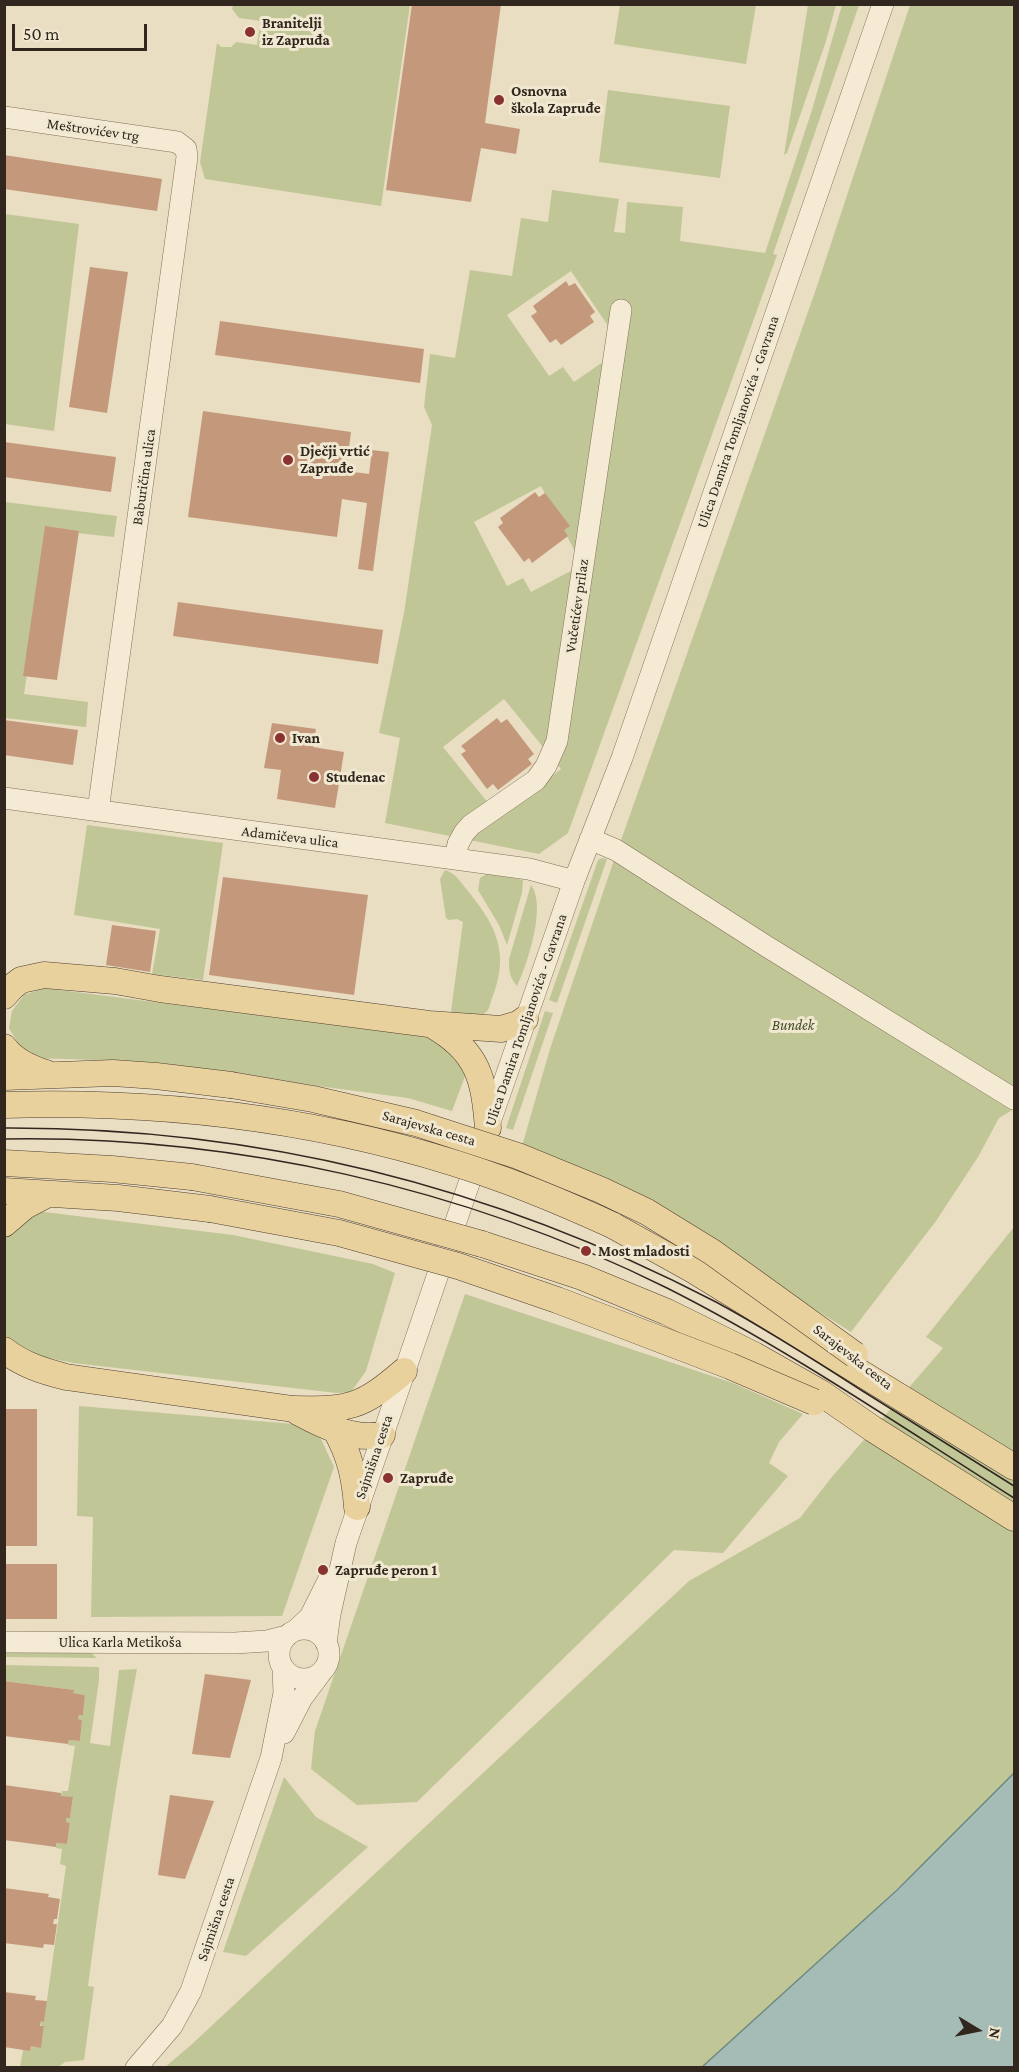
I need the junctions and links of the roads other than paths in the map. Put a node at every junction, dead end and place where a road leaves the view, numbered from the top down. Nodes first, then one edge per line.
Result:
1 (883, 4) edge
2 (4, 117) edge
3 (181, 144) joint
4 (621, 310) dead end
5 (4, 798) edge
6 (98, 811) junction
7 (590, 839) junction
8 (455, 859) junction
9 (574, 881) junction
10 (4, 996) edge
11 (525, 1019) junction
12 (429, 1024) junction
13 (4, 1047) edge
14 (49, 1075) junction
15 (4, 1077) edge
16 (1014, 1100) edge
17 (4, 1105) edge
18 (488, 1128) junction
19 (4, 1163) edge
20 (4, 1191) edge
21 (49, 1193) junction
22 (4, 1224) edge
23 (4, 1350) edge
24 (851, 1360) junction
25 (404, 1371) junction
26 (818, 1398) junction
27 (336, 1419) junction
28 (382, 1435) junction
29 (1014, 1467) edge
30 (357, 1508) junction
31 (1014, 1518) edge
32 (346, 1543) junction
33 (291, 1633) junction
34 (4, 1642) edge
35 (235, 1643) junction
36 (326, 1643) junction
37 (281, 1665) junction
38 (320, 1674) junction
39 (271, 1758) junction
40 (136, 2067) edge

1 - 7 street, Ulica Damira Tomljanovića - Gavrana
2 - 3 street, Meštrovićev trg
3 - 6 street, Baburičina ulica
4 - 8 street, Vučetićev prilaz
5 - 6 street, Adamičeva ulica
6 - 8 street, Adamičeva ulica
7 - 9 street, Ulica Damira Tomljanovića - Gavrana
7 - 16 street
8 - 9 street, Adamičeva ulica
9 - 11 street, Ulica Damira Tomljanovića - Gavrana
10 - 12 main road
11 - 12 main road
11 - 18 street, Ulica Damira Tomljanovića - Gavrana
12 - 18 main road
13 - 14 main road
14 - 15 main road, Sarajevska cesta
14 - 24 main road, Sarajevska cesta, bridge
17 - 24 main road, Sarajevska cesta, bridge
18 - 25 street, Ulica Damira Tomljanovića - Gavrana
19 - 26 main road, bridge
20 - 21 main road
21 - 22 main road
21 - 26 main road, bridge
23 - 27 main road
24 - 29 main road, Sarajevska cesta
25 - 27 main road
25 - 28 street, Sajmišna cesta
26 - 31 main road
27 - 28 main road
27 - 30 main road
28 - 30 street, Sajmišna cesta
30 - 32 street, Sajmišna cesta
32 - 33 street, Sajmišna cesta
32 - 36 street, Sajmišna cesta
33 - 35 street, Ulica Karla Metikoša
33 - 36 street
33 - 37 street
34 - 35 street, Ulica Karla Metikoša
35 - 37 street, Ulica Karla Metikoša
36 - 38 street
37 - 38 street
37 - 39 street, Sajmišna cesta
38 - 39 street, Sajmišna cesta
39 - 40 street, Sajmišna cesta

